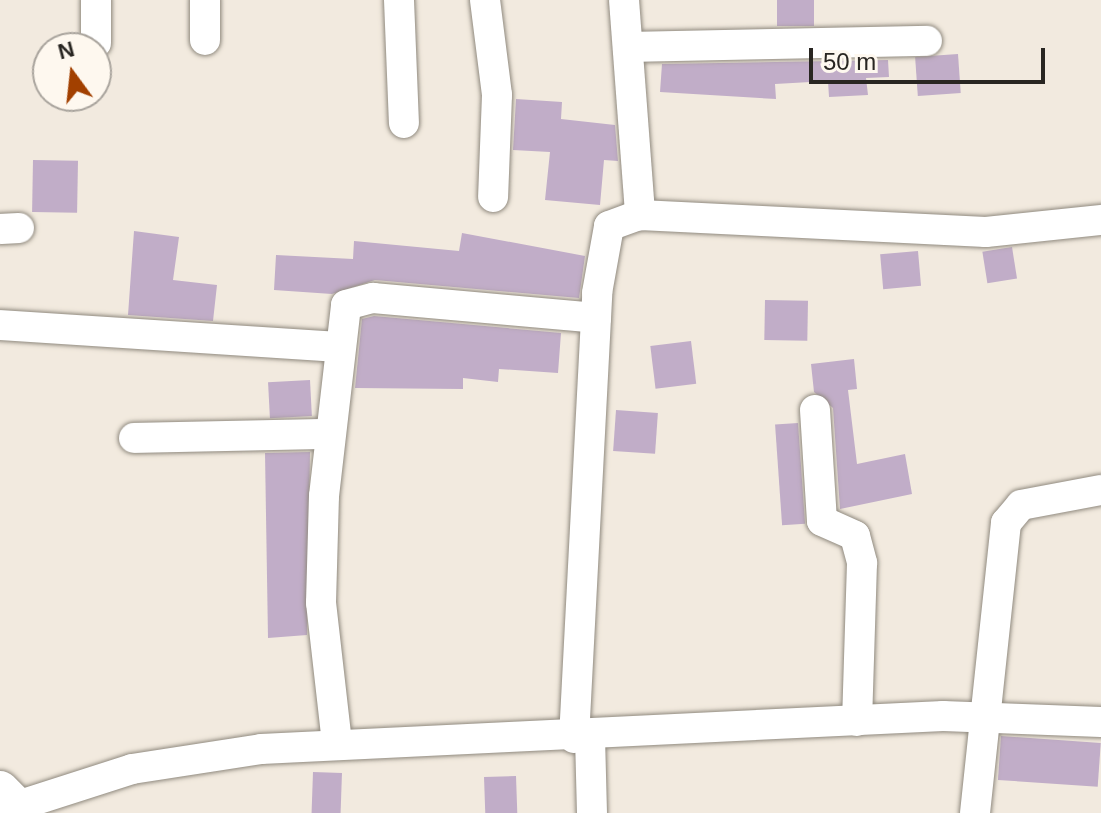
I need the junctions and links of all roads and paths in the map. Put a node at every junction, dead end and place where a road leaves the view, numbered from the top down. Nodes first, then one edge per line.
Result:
1 (96, 0) edge
2 (205, 0) edge
3 (399, 0) edge
4 (485, 0) edge
5 (624, 0) edge
6 (96, 32) edge
7 (205, 40) dead end
8 (927, 41) dead end
9 (630, 47) junction
10 (404, 123) dead end
11 (493, 197) dead end
12 (640, 215) junction
13 (1101, 220) edge
14 (596, 318) junction
15 (0, 325) edge
16 (339, 347) junction
17 (815, 410) dead end
18 (330, 434) junction
19 (134, 438) dead end
20 (1101, 490) edge
21 (987, 716) junction
22 (857, 721) junction
23 (1101, 722) edge
24 (582, 738) junction
25 (337, 743) junction
26 (13, 803) edge
27 (592, 813) edge
28 (975, 813) edge

1 - 6 street
2 - 7 street
3 - 10 street
4 - 11 street
5 - 9 street
8 - 9 street
9 - 12 street
12 - 13 street
12 - 14 street
14 - 16 street
14 - 24 street
15 - 16 street
16 - 18 street
17 - 22 street
18 - 19 street
18 - 25 street
20 - 21 street
21 - 22 street
21 - 23 street
21 - 28 street
22 - 24 street
24 - 25 street
24 - 27 street
25 - 26 street

